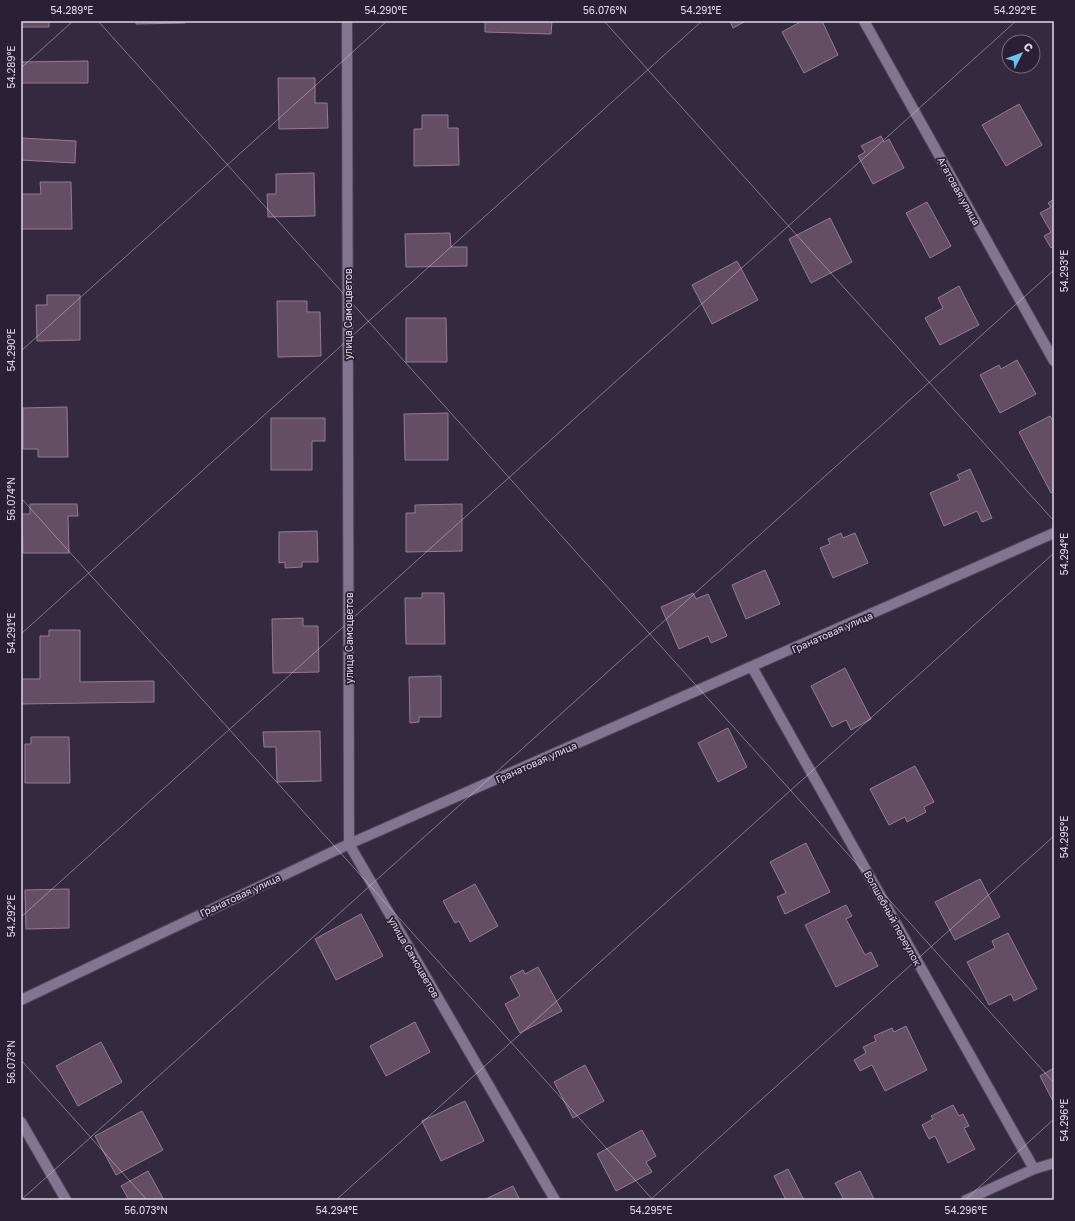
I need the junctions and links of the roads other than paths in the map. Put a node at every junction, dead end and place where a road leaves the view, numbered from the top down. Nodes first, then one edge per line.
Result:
1 (347, 21) edge
2 (864, 21) edge
3 (1054, 361) edge
4 (1054, 533) edge
5 (752, 667) junction
6 (349, 844) junction
7 (21, 1000) edge
8 (21, 1122) edge
9 (1054, 1164) edge
10 (1034, 1169) junction
11 (66, 1200) edge
12 (555, 1200) edge
13 (966, 1200) edge

1 - 6 street, улица Самоцветов
2 - 3 street, Агатовая улица
4 - 5 street, Гранатовая улица
5 - 6 street, Гранатовая улица
5 - 10 street, Волшебный переулок
6 - 7 street, Гранатовая улица
6 - 12 street, улица Самоцветов
8 - 11 street
9 - 10 street
10 - 13 street

